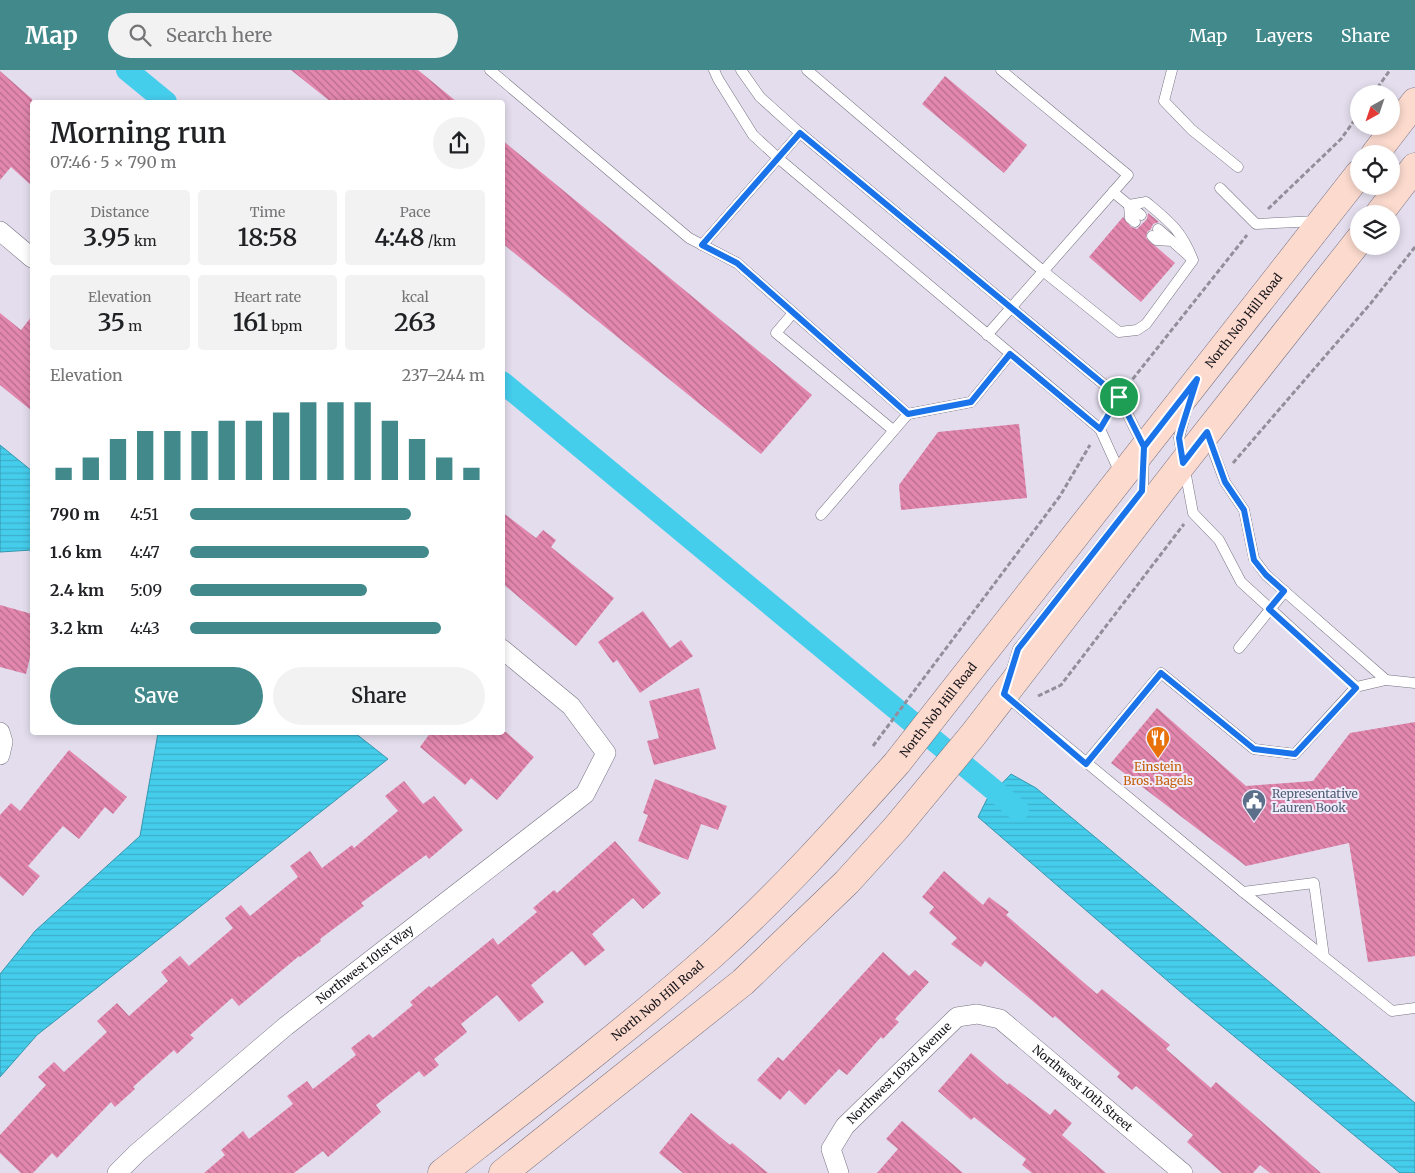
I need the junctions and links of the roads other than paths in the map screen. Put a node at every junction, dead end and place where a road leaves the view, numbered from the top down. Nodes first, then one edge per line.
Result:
1 (490, 70) edge
2 (714, 70) edge
3 (741, 70) edge
4 (807, 70) edge
5 (1001, 70) edge
6 (1172, 70) edge
7 (1415, 102) edge
8 (800, 133) junction
9 (1382, 145) edge
10 (778, 158) junction
11 (1238, 167) dead end
12 (1415, 167) edge
13 (1350, 185) edge
14 (1220, 188) dead end
15 (1113, 192) junction
16 (1129, 205) junction
17 (1386, 205) edge
18 (1138, 219) dead end
19 (1321, 221) junction
20 (0, 231) edge
21 (1155, 233) dead end
22 (702, 245) junction
23 (1350, 251) edge
24 (30, 256) edge
25 (1193, 260) junction
26 (1043, 272) junction
27 (1010, 308) junction
28 (793, 313) junction
29 (987, 335) junction
30 (1010, 354) junction
31 (1197, 379) junction
32 (908, 414) junction
33 (894, 430) junction
34 (1207, 432) junction
35 (1144, 447) junction
36 (1183, 463) junction
37 (1122, 476) junction
38 (821, 515) dead end
39 (1284, 591) junction
40 (1269, 609) junction
41 (1239, 648) dead end
42 (505, 651) edge
43 (1386, 680) junction
44 (1415, 682) edge
45 (1356, 688) junction
46 (1004, 694) junction
47 (0, 732) edge
48 (0, 755) edge
49 (1086, 764) junction
50 (1243, 892) junction
51 (1324, 957) junction
52 (1415, 1008) edge
53 (977, 1014) joint
54 (116, 1173) edge
55 (442, 1173) edge
56 (503, 1173) edge
57 (839, 1173) edge
58 (1183, 1173) edge

1 - 22 lane
2 - 10 lane
3 - 8 lane
4 - 26 lane
5 - 15 lane
6 - 11 lane
7 - 9 main road
8 - 10 lane
8 - 27 lane
10 - 22 lane
10 - 29 lane
12 - 17 main road
13 - 19 main road, North Nob Hill Road
14 - 19 lane
15 - 16 lane
15 - 26 lane
16 - 18 lane
16 - 25 lane
19 - 31 main road, North Nob Hill Road
20 - 24 street
21 - 25 lane
22 - 28 lane
23 - 34 main road
25 - 26 lane
26 - 27 lane
27 - 29 lane
27 - 35 lane
28 - 32 lane
28 - 33 lane
29 - 30 lane
30 - 32 lane
30 - 37 lane
31 - 35 main road, North Nob Hill Road
31 - 36 lane
32 - 33 lane
33 - 38 lane
34 - 36 main road
34 - 39 lane
35 - 37 main road, North Nob Hill Road
35 - 46 lane
36 - 40 lane
36 - 46 main road
37 - 55 main road, North Nob Hill Road
39 - 40 lane
39 - 43 lane
40 - 41 lane
40 - 45 lane
42 - 54 street, Northwest 101st Way
43 - 44 lane
43 - 45 lane
45 - 49 lane
46 - 49 lane
46 - 56 main road
47 - 48 street
49 - 50 lane
50 - 51 lane
50 - 51 lane
51 - 52 lane
53 - 57 street, Northwest 103rd Avenue
53 - 58 street, Northwest 10th Street

